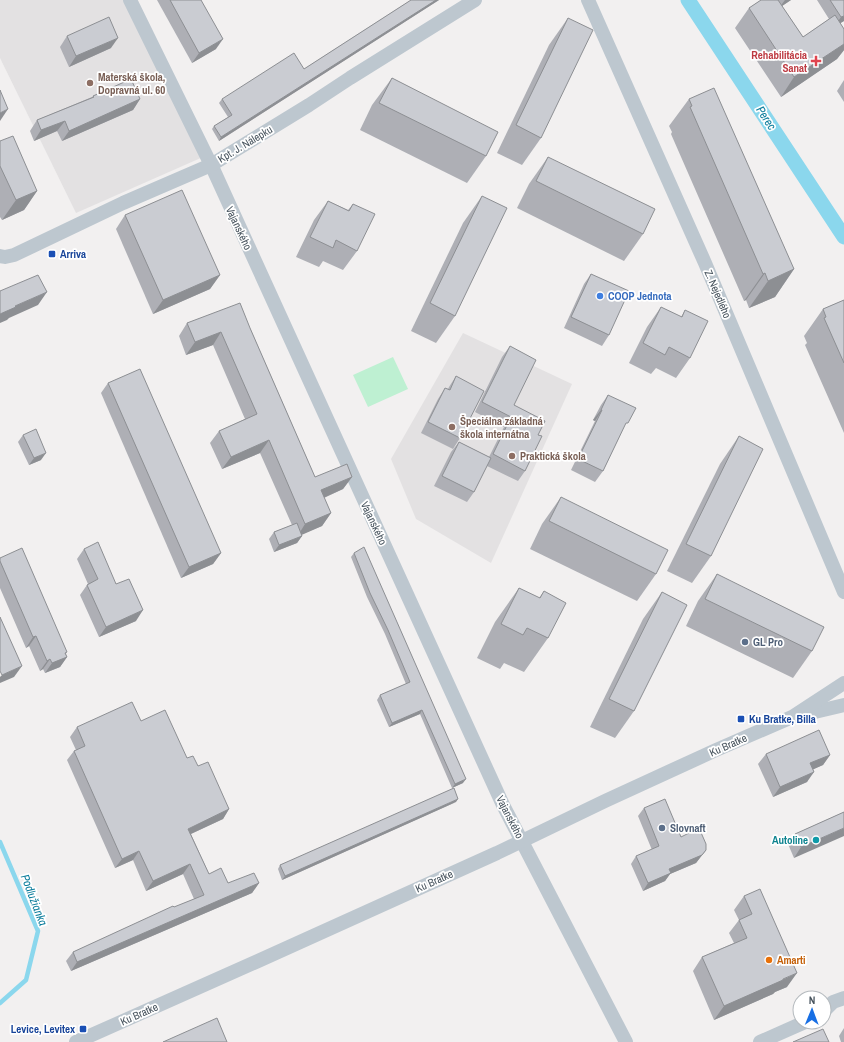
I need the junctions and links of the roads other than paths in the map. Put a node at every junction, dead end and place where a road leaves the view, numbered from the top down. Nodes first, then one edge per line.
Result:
1 (130, 0) edge
2 (475, 0) edge
3 (588, 0) edge
4 (211, 165) junction
5 (0, 256) edge
6 (844, 592) edge
7 (844, 683) edge
8 (844, 705) edge
9 (792, 717) junction
10 (522, 841) junction
11 (844, 998) edge
12 (832, 1003) edge
13 (792, 1028) edge
14 (76, 1042) edge
15 (626, 1042) edge
16 (760, 1042) edge

1 - 4 street, Vajanského
2 - 4 street, Kpt. J. Nálepku
3 - 6 street, Z. Nejedlého
4 - 5 street, Kpt. J. Nálepku
4 - 10 street, Vajanského
7 - 9 street, Ku Bratke
8 - 9 street, Ku Bratke
9 - 10 street, Ku Bratke
10 - 14 street, Ku Bratke
10 - 15 street, Vajanského
11 - 12 street
13 - 16 street

